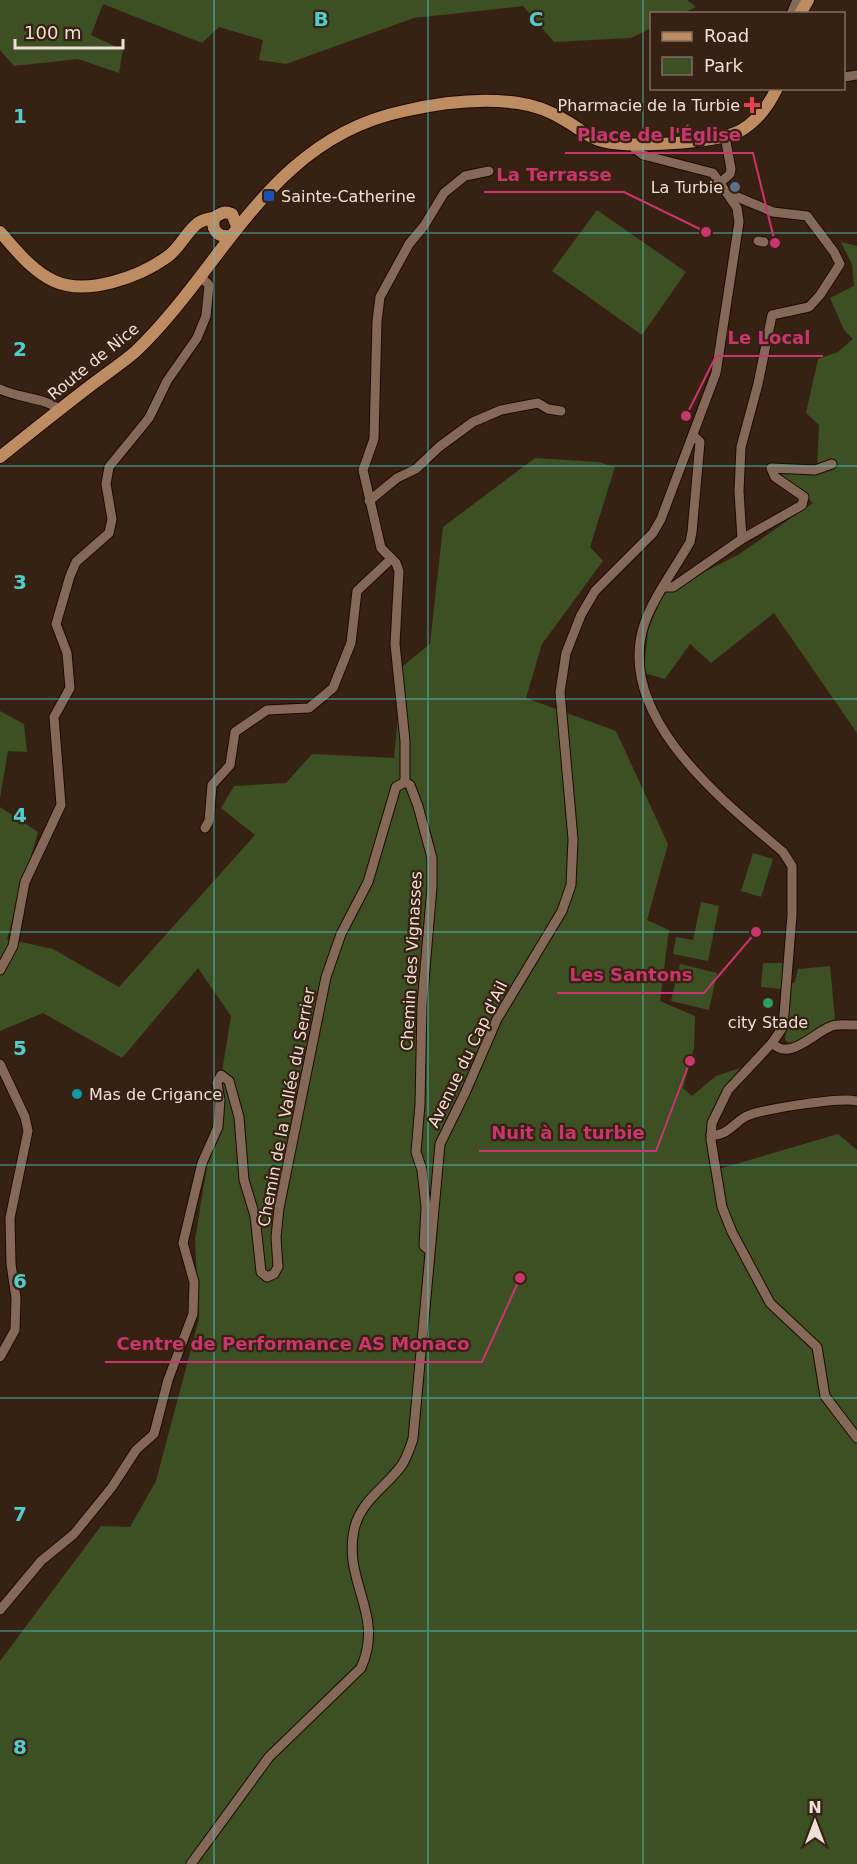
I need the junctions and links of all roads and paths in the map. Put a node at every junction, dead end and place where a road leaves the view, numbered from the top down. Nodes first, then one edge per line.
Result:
1 (776, 90) edge
2 (725, 136) junction
3 (634, 144) junction
4 (489, 171) dead end
5 (718, 179) junction
6 (730, 197) junction
7 (224, 225) junction
8 (0, 232) edge
9 (200, 276) junction
10 (0, 389) edge
11 (59, 410) junction
12 (561, 411) dead end
13 (693, 435) junction
14 (0, 457) edge
15 (832, 464) dead end
16 (369, 501) junction
17 (742, 539) junction
18 (391, 559) junction
19 (665, 587) junction
20 (405, 782) junction
21 (206, 828) dead end
22 (0, 970) edge
23 (857, 1025) edge
24 (772, 1043) junction
25 (0, 1064) edge
26 (857, 1101) edge
27 (711, 1135) junction
28 (422, 1170) junction
29 (435, 1170) junction
30 (429, 1250) junction
31 (0, 1357) edge
32 (857, 1438) edge
33 (0, 1610) edge
34 (191, 1864) edge

1 - 2 main road
2 - 3 main road
2 - 5 street
3 - 5 street
3 - 7 main road
4 - 16 street, Chemin des Vignasses
5 - 6 street, Avenue du Cap d'Ail
6 - 13 street, Avenue du Cap d'Ail
6 - 17 street
7 - 8 main road
7 - 9 main road, Route de Nice
9 - 11 main road, Route de Nice
9 - 22 street
10 - 11 street
11 - 14 main road, Route de Nice
12 - 16 street
13 - 19 street
13 - 29 street, Avenue du Cap d'Ail
15 - 17 street
16 - 18 street, Chemin des Vignasses
17 - 19 street
18 - 20 street, Chemin des Vignasses
18 - 21 street
19 - 24 street
20 - 28 street, Chemin des Vignasses
20 - 33 street, Chemin de la Vallée du Serrier
23 - 24 street
24 - 27 street
25 - 31 street
26 - 27 street
27 - 32 street
28 - 29 street
28 - 30 street, Chemin des Vignasses
29 - 30 street, Avenue du Cap d'Ail
30 - 34 street, Avenue du Cap d'Ail

